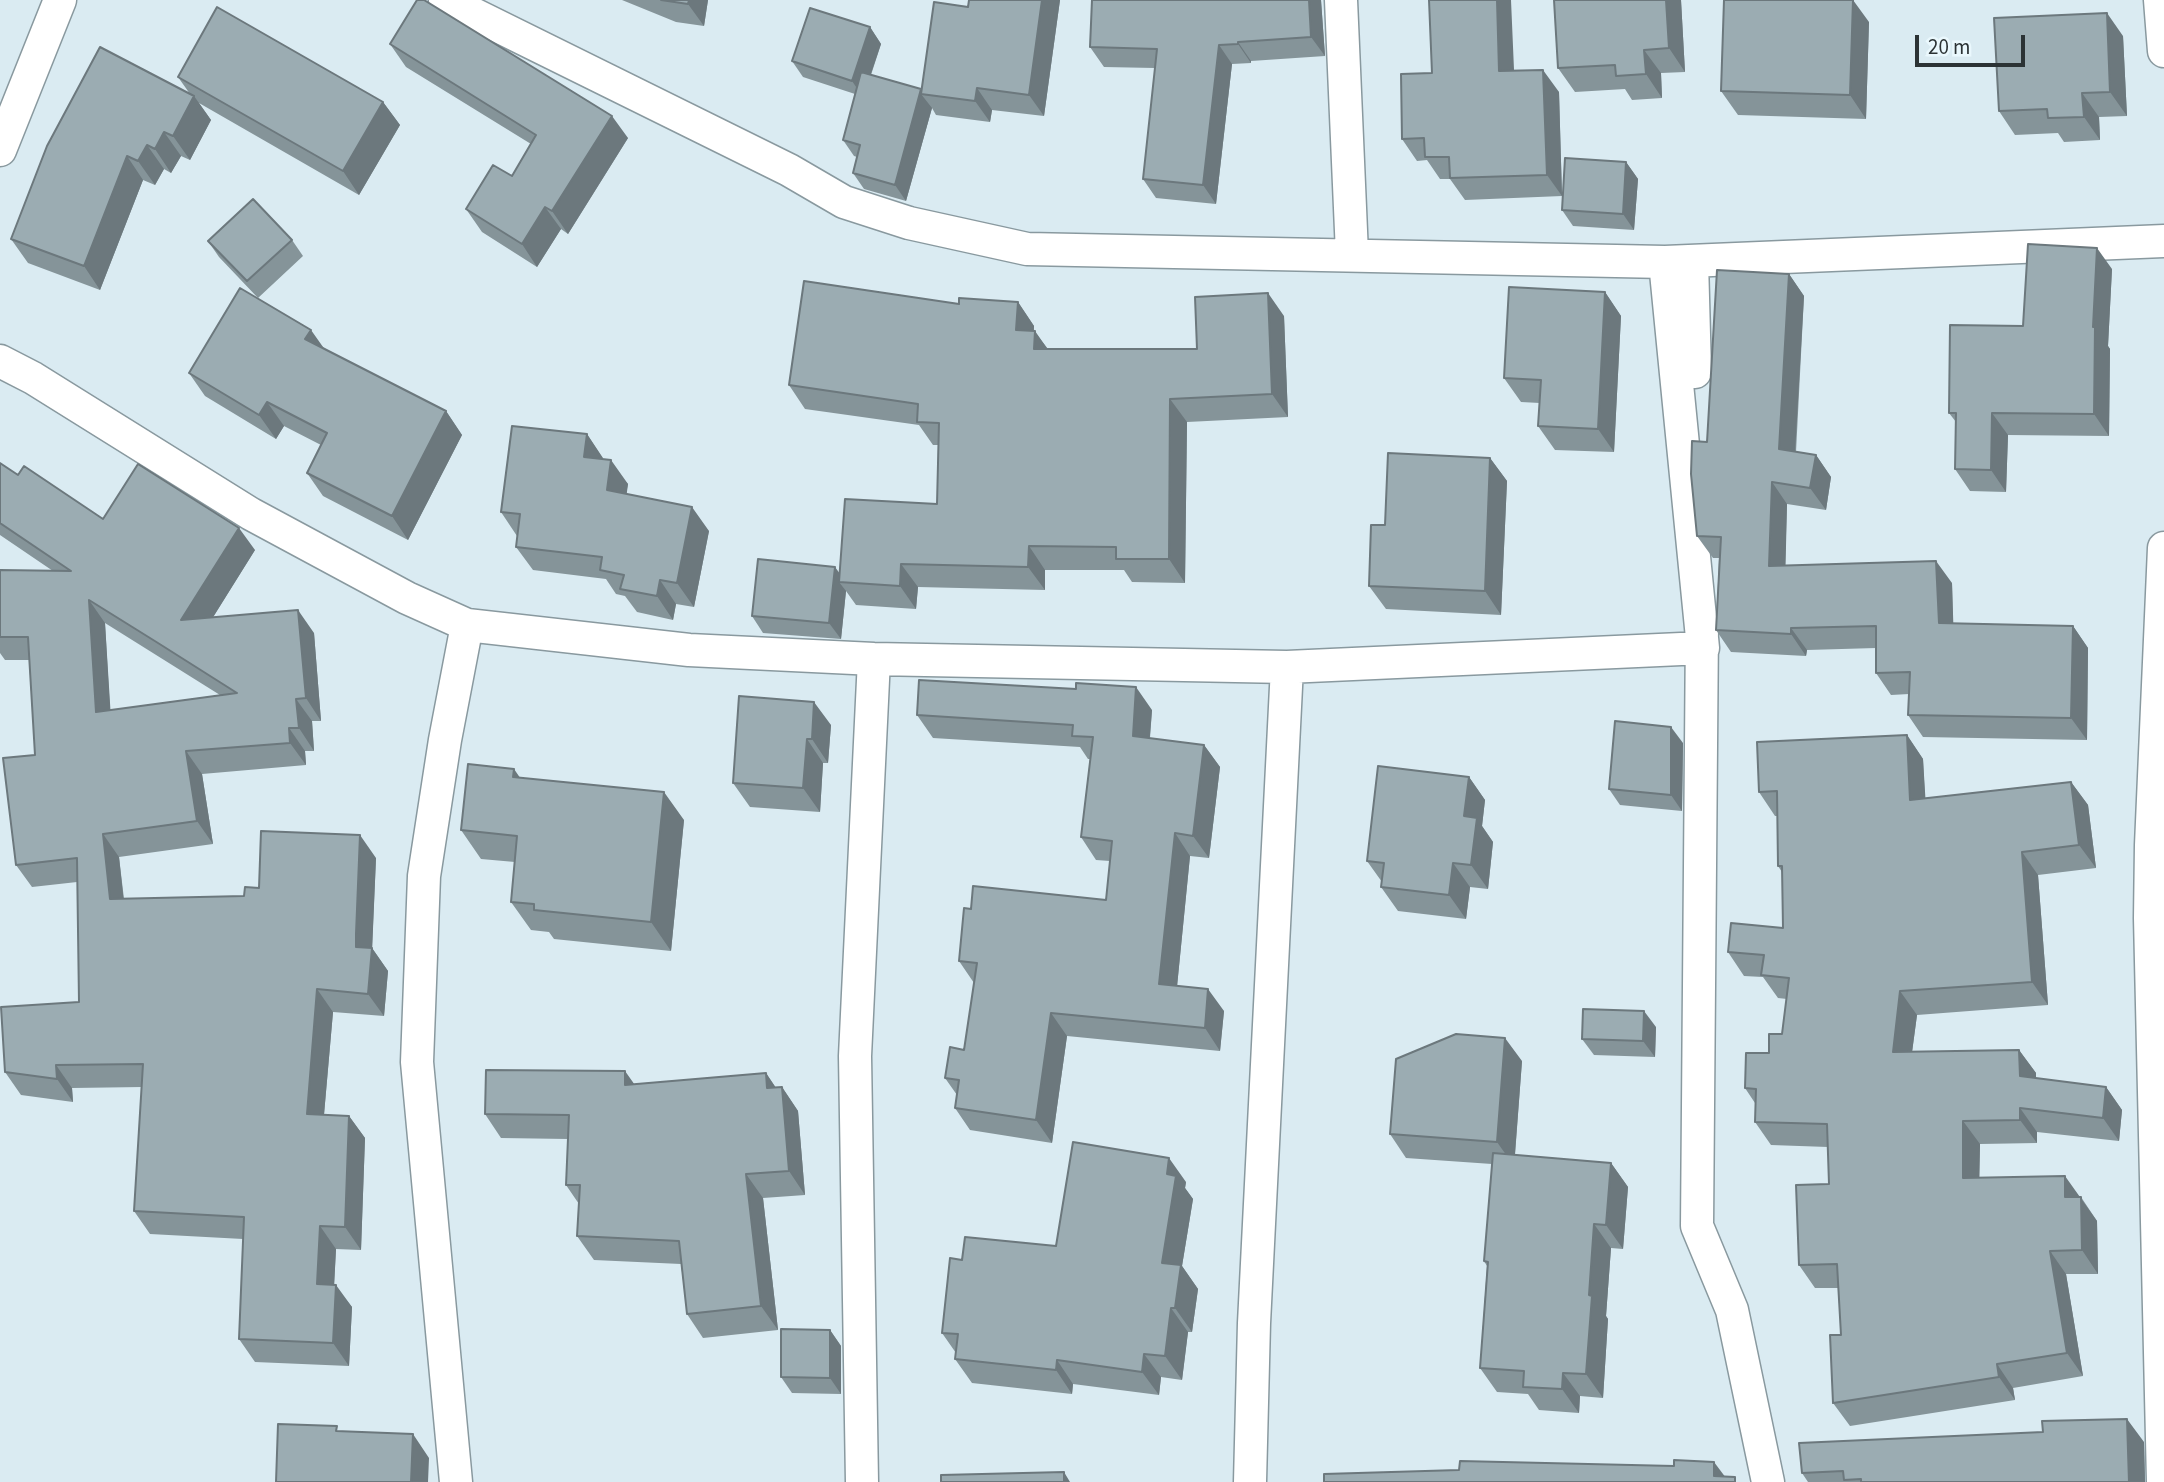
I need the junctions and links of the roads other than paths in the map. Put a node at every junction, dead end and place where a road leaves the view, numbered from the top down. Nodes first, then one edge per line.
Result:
1 (60, 0) edge
2 (445, 0) edge
3 (1341, 0) edge
4 (2160, 0) edge
5 (2164, 51) edge
6 (0, 150) edge
7 (2164, 241) edge
8 (1352, 254) junction
9 (1678, 262) junction
10 (0, 361) edge
11 (2164, 548) edge
12 (467, 625) junction
13 (1703, 648) junction
14 (874, 659) junction
15 (1287, 667) junction
16 (2157, 845) edge
17 (456, 1482) edge
18 (862, 1482) edge
19 (1250, 1482) edge
20 (1768, 1482) edge
21 (2162, 1482) edge

1 - 6 street
2 - 8 street
3 - 8 street
4 - 5 street
7 - 9 street
8 - 9 street
9 - 13 street
10 - 12 street
11 - 16 street
12 - 14 street
12 - 17 street
13 - 15 street
13 - 20 street
14 - 15 street
14 - 18 street
15 - 19 street
16 - 21 street

